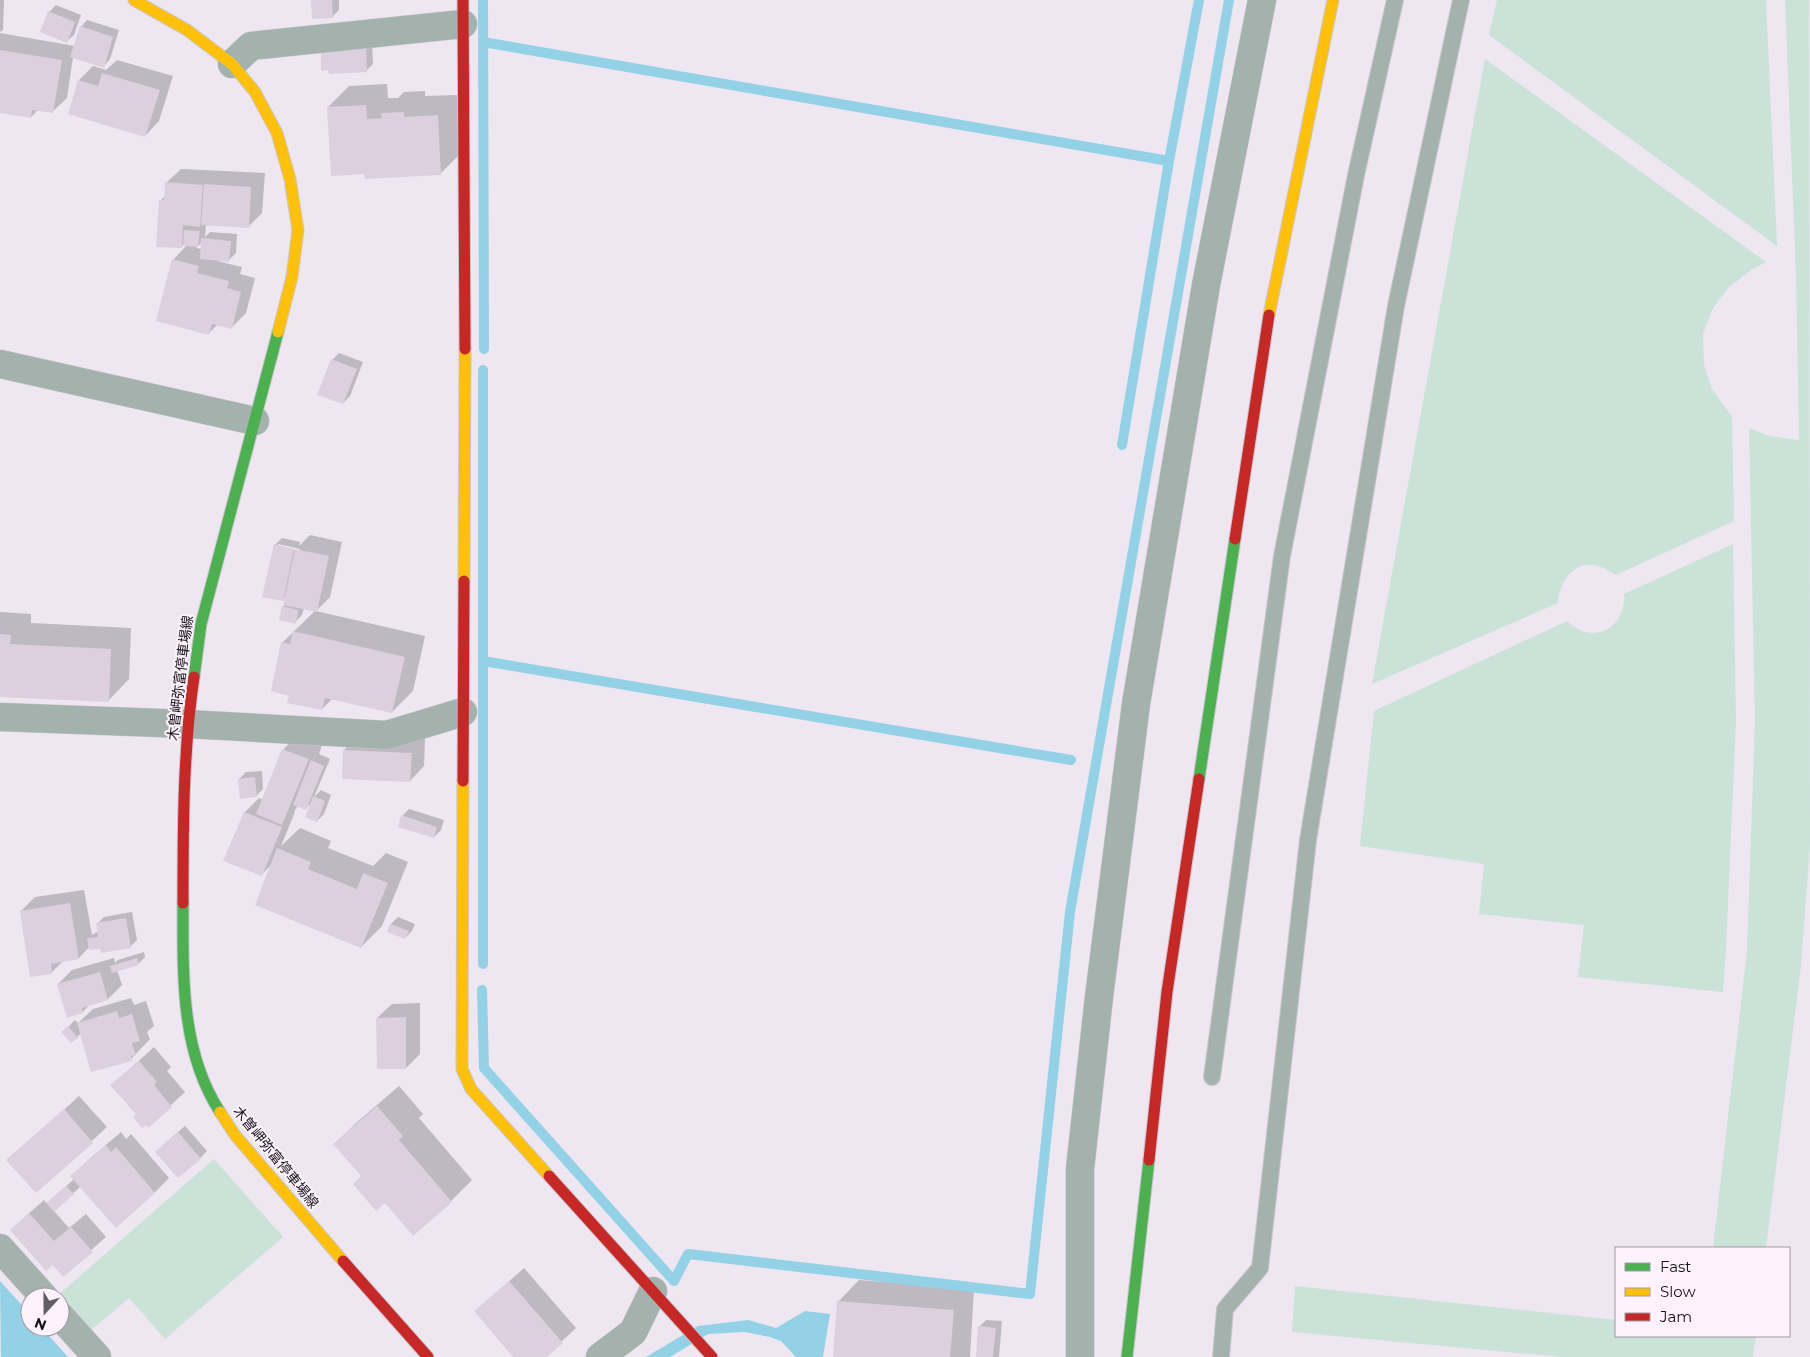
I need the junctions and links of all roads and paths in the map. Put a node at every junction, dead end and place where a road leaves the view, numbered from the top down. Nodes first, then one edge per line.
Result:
1 (134, 0) edge
2 (1262, 0) edge
3 (1333, 0) edge
4 (1395, 0) edge
5 (1461, 0) edge
6 (463, 12) edge
7 (232, 64) junction
8 (0, 364) edge
9 (255, 421) junction
10 (463, 712) junction
11 (0, 718) edge
12 (187, 724) junction
13 (1212, 1077) dead end
14 (0, 1248) edge
15 (35, 1287) edge
16 (653, 1291) junction
17 (70, 1327) edge
18 (97, 1357) edge
19 (428, 1357) edge
20 (600, 1357) edge
21 (712, 1357) edge
22 (1080, 1357) edge
23 (1127, 1357) edge
24 (1222, 1357) edge

1 - 7 street, 木曽岬弥富停車場線
2 - 22 street
3 - 23 street
4 - 13 lane
5 - 24 lane
6 - 7 street
6 - 10 street
7 - 9 street, 木曽岬弥富停車場線
8 - 9 street
9 - 12 street, 木曽岬弥富停車場線
10 - 12 street
10 - 16 street
11 - 12 street
12 - 19 street, 木曽岬弥富停車場線
14 - 15 street
16 - 20 street
16 - 21 street
17 - 18 street

